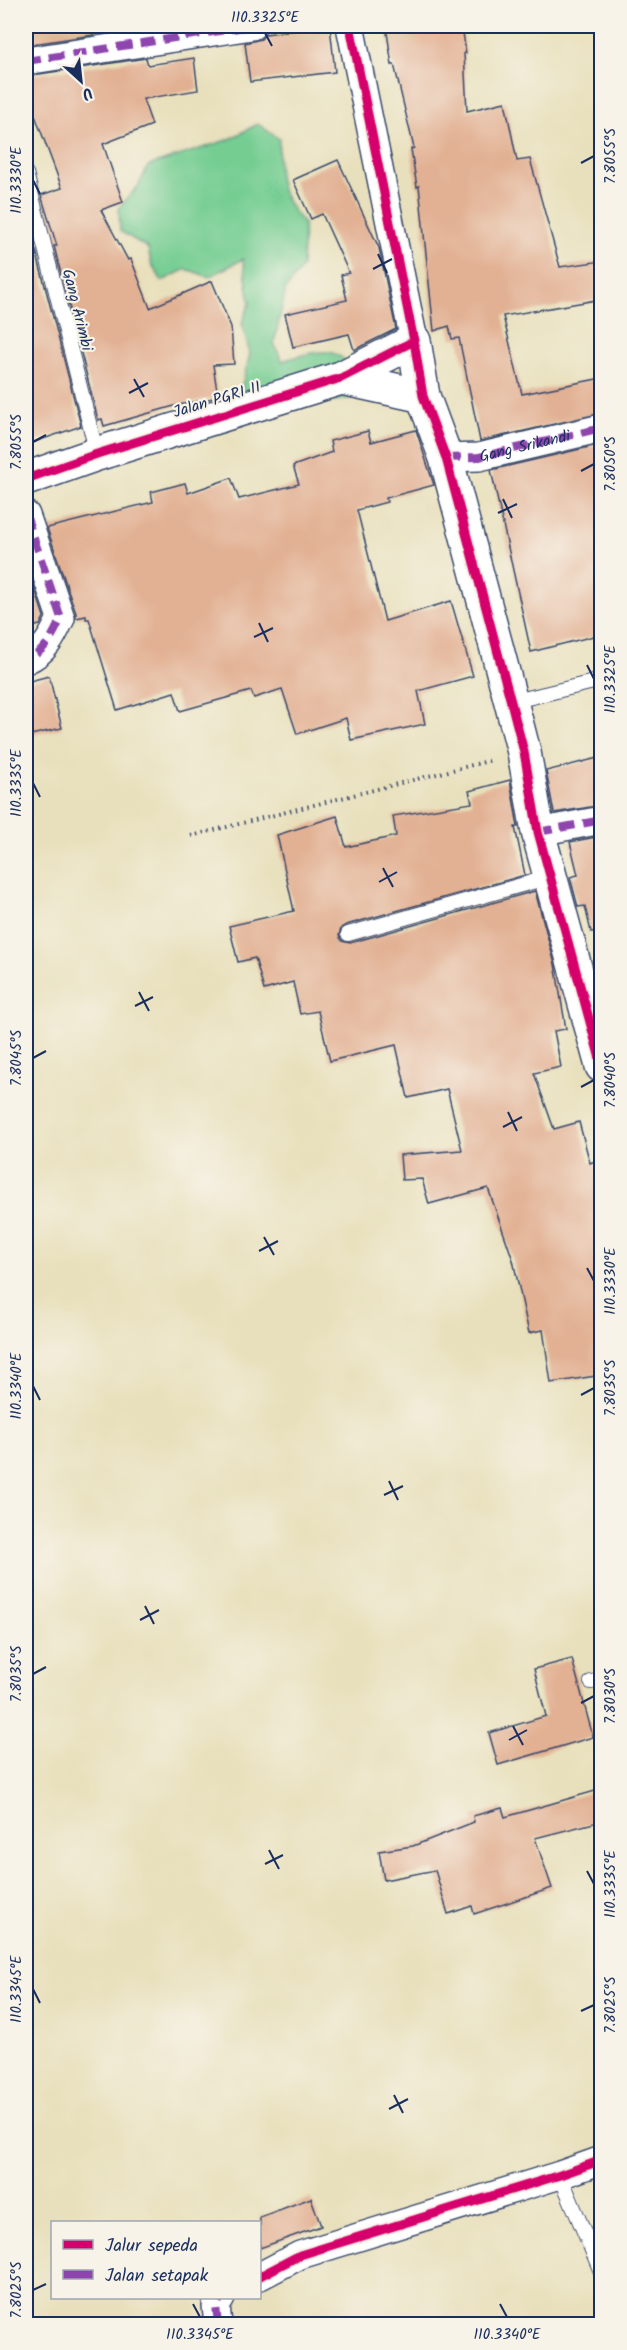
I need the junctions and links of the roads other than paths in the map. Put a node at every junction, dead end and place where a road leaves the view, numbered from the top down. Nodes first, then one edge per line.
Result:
1 (252, 26) edge
2 (350, 26) edge
3 (26, 61) edge
4 (26, 173) edge
5 (414, 341) junction
6 (341, 378) junction
7 (423, 396) junction
8 (602, 428) edge
9 (97, 454) junction
10 (446, 459) junction
11 (26, 478) edge
12 (26, 515) edge
13 (26, 660) edge
14 (602, 680) edge
15 (511, 702) junction
16 (602, 820) edge
17 (538, 832) junction
18 (550, 877) junction
19 (348, 934) dead end
20 (602, 1066) edge
21 (602, 2160) edge
22 (560, 2175) junction
23 (602, 2274) edge
24 (261, 2275) edge
25 (220, 2299) edge
26 (218, 2325) edge

1 - 3 street
2 - 5 street
4 - 9 lane, Gang Arimbi
5 - 6 street, Jalan PGRI II
5 - 7 street
6 - 7 street, Jalan PGRI II
6 - 9 street, Jalan PGRI II
7 - 10 street
8 - 10 street, Gang Srikandi
9 - 11 street, Jalan PGRI II
10 - 15 street
12 - 13 street
14 - 15 lane
15 - 17 street
16 - 17 street
17 - 18 street
18 - 19 lane
18 - 20 street
21 - 22 street
22 - 23 lane
22 - 24 street
25 - 26 street

